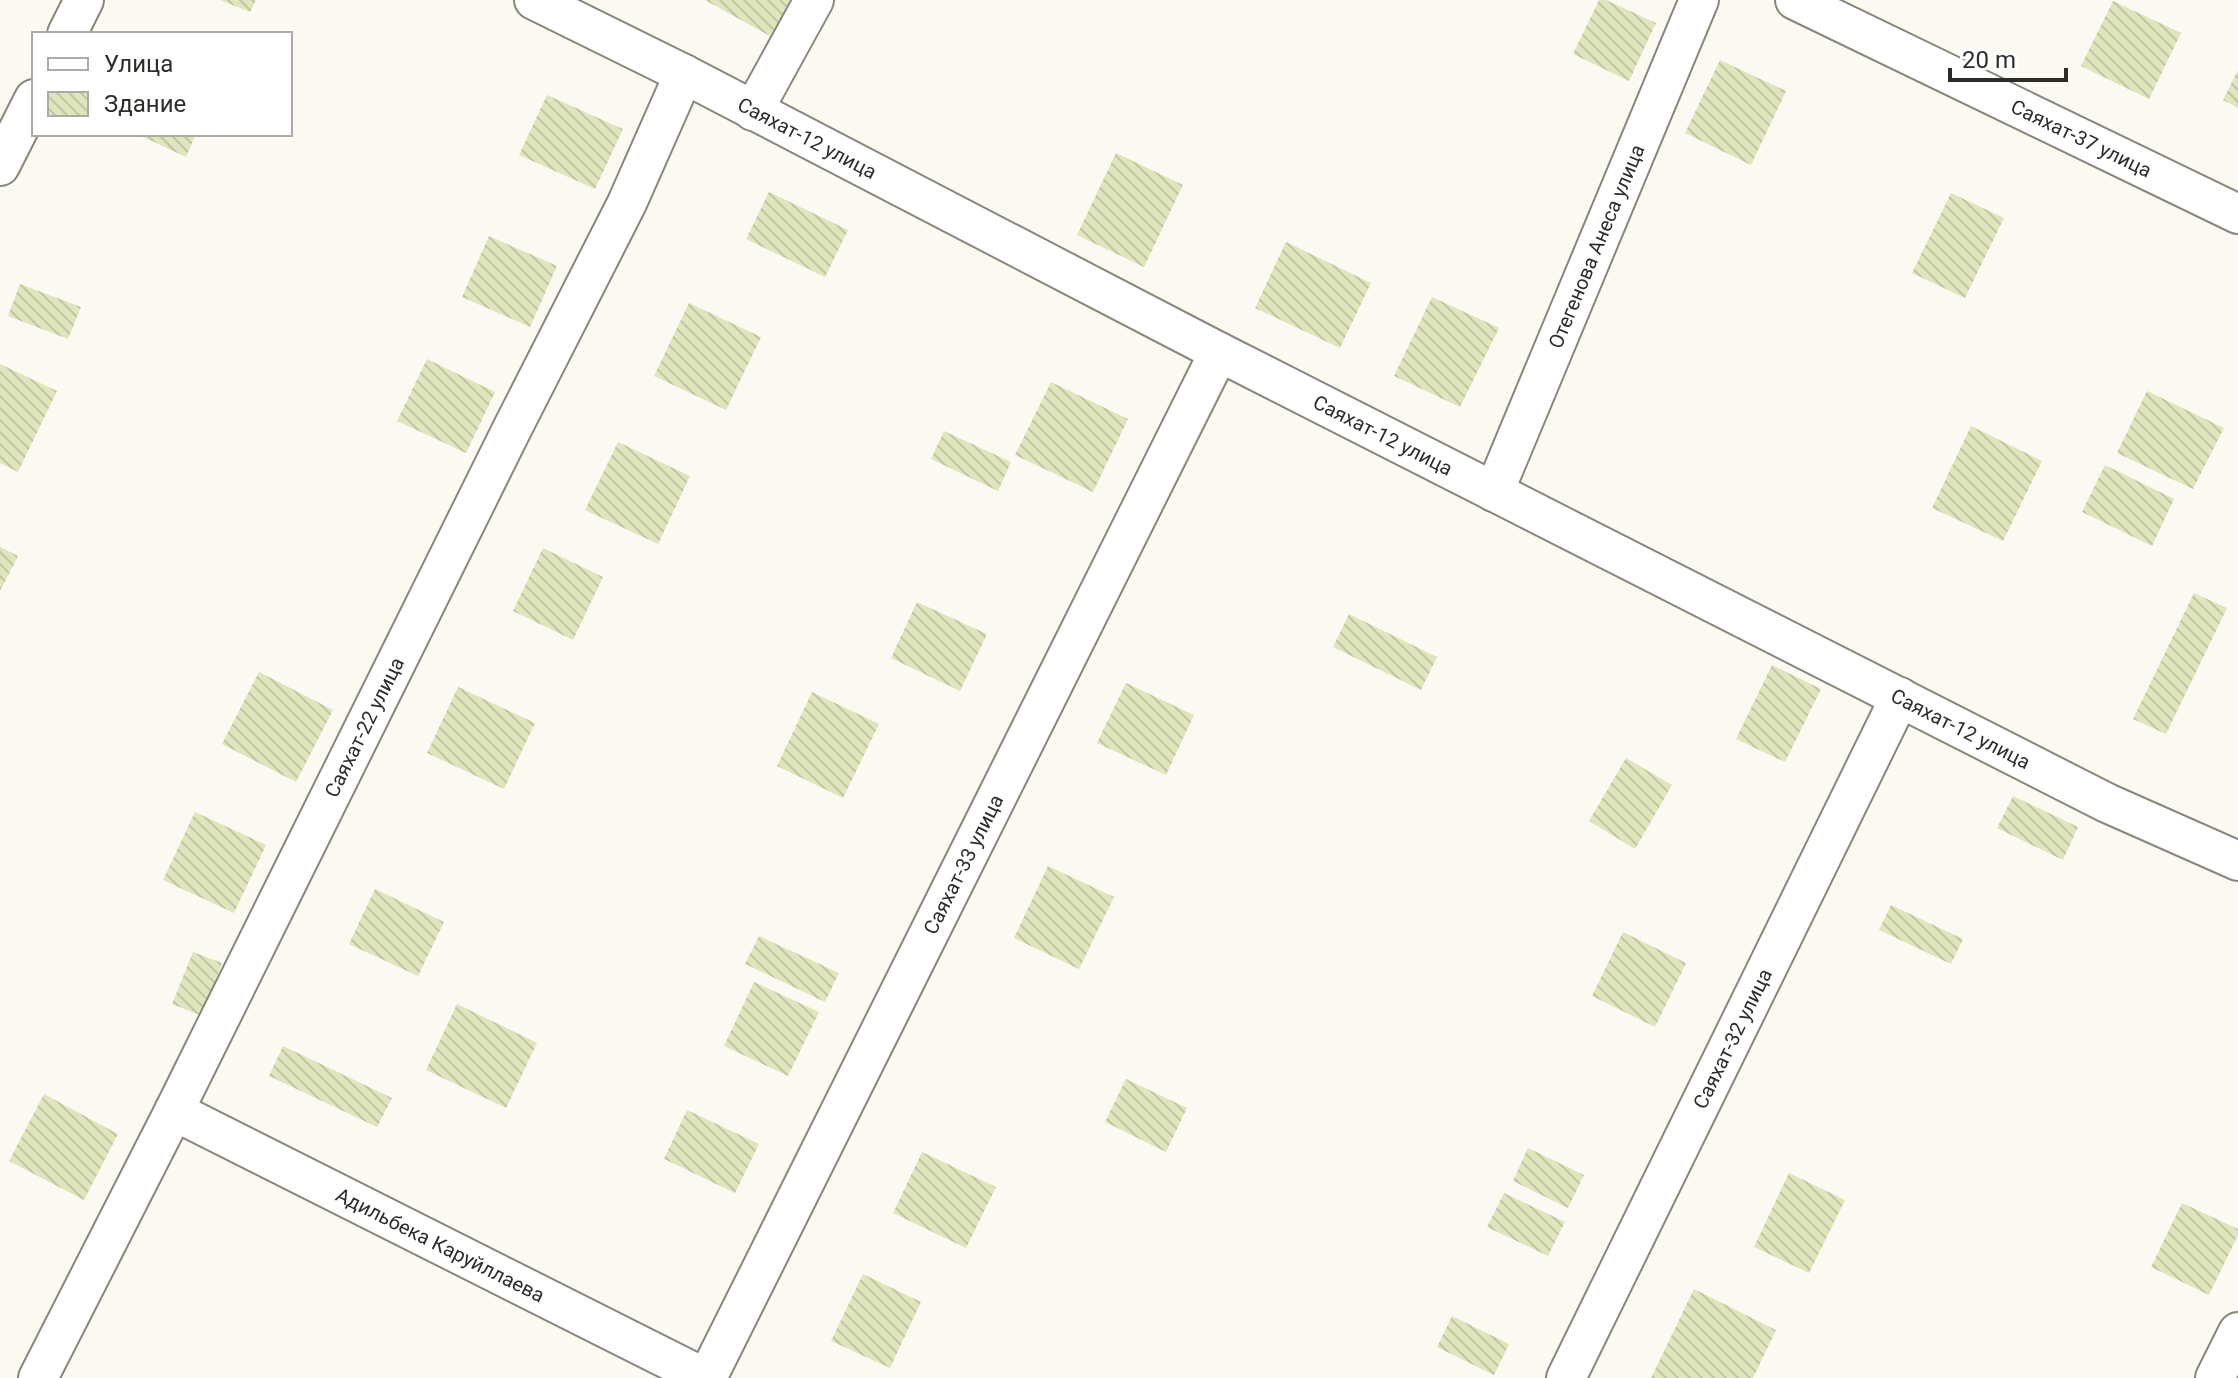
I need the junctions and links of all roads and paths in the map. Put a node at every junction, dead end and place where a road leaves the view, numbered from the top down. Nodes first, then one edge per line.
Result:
1 (84, 0) edge
2 (534, 0) edge
3 (814, 0) edge
4 (1699, 0) edge
5 (1795, 0) edge
6 (68, 32) edge
7 (684, 74) junction
8 (32, 103) edge
9 (753, 111) junction
10 (0, 166) edge
11 (2238, 214) edge
12 (1219, 352) junction
13 (1494, 492) junction
14 (1900, 697) junction
15 (2238, 861) edge
16 (174, 1111) junction
17 (2238, 1332) edge
18 (38, 1378) edge
19 (706, 1378) edge
20 (1566, 1378) edge
21 (2215, 1378) edge

1 - 6 street
2 - 7 street, Саяхат-12 улица
3 - 9 street
4 - 13 street, Отегенова Анеса улица
5 - 11 street, Саяхат-37 улица
7 - 9 street, Саяхат-12 улица
7 - 16 street, Саяхат-22 улица
8 - 10 street
9 - 12 street, Саяхат-12 улица
12 - 13 street, Саяхат-12 улица
12 - 19 street, Саяхат-33 улица
13 - 14 street, Саяхат-12 улица
14 - 15 street, Саяхат-12 улица
14 - 20 street, Саяхат-32 улица
16 - 18 street, Саяхат-22 улица
16 - 19 street, Адильбека Каруйллаева
17 - 21 street

